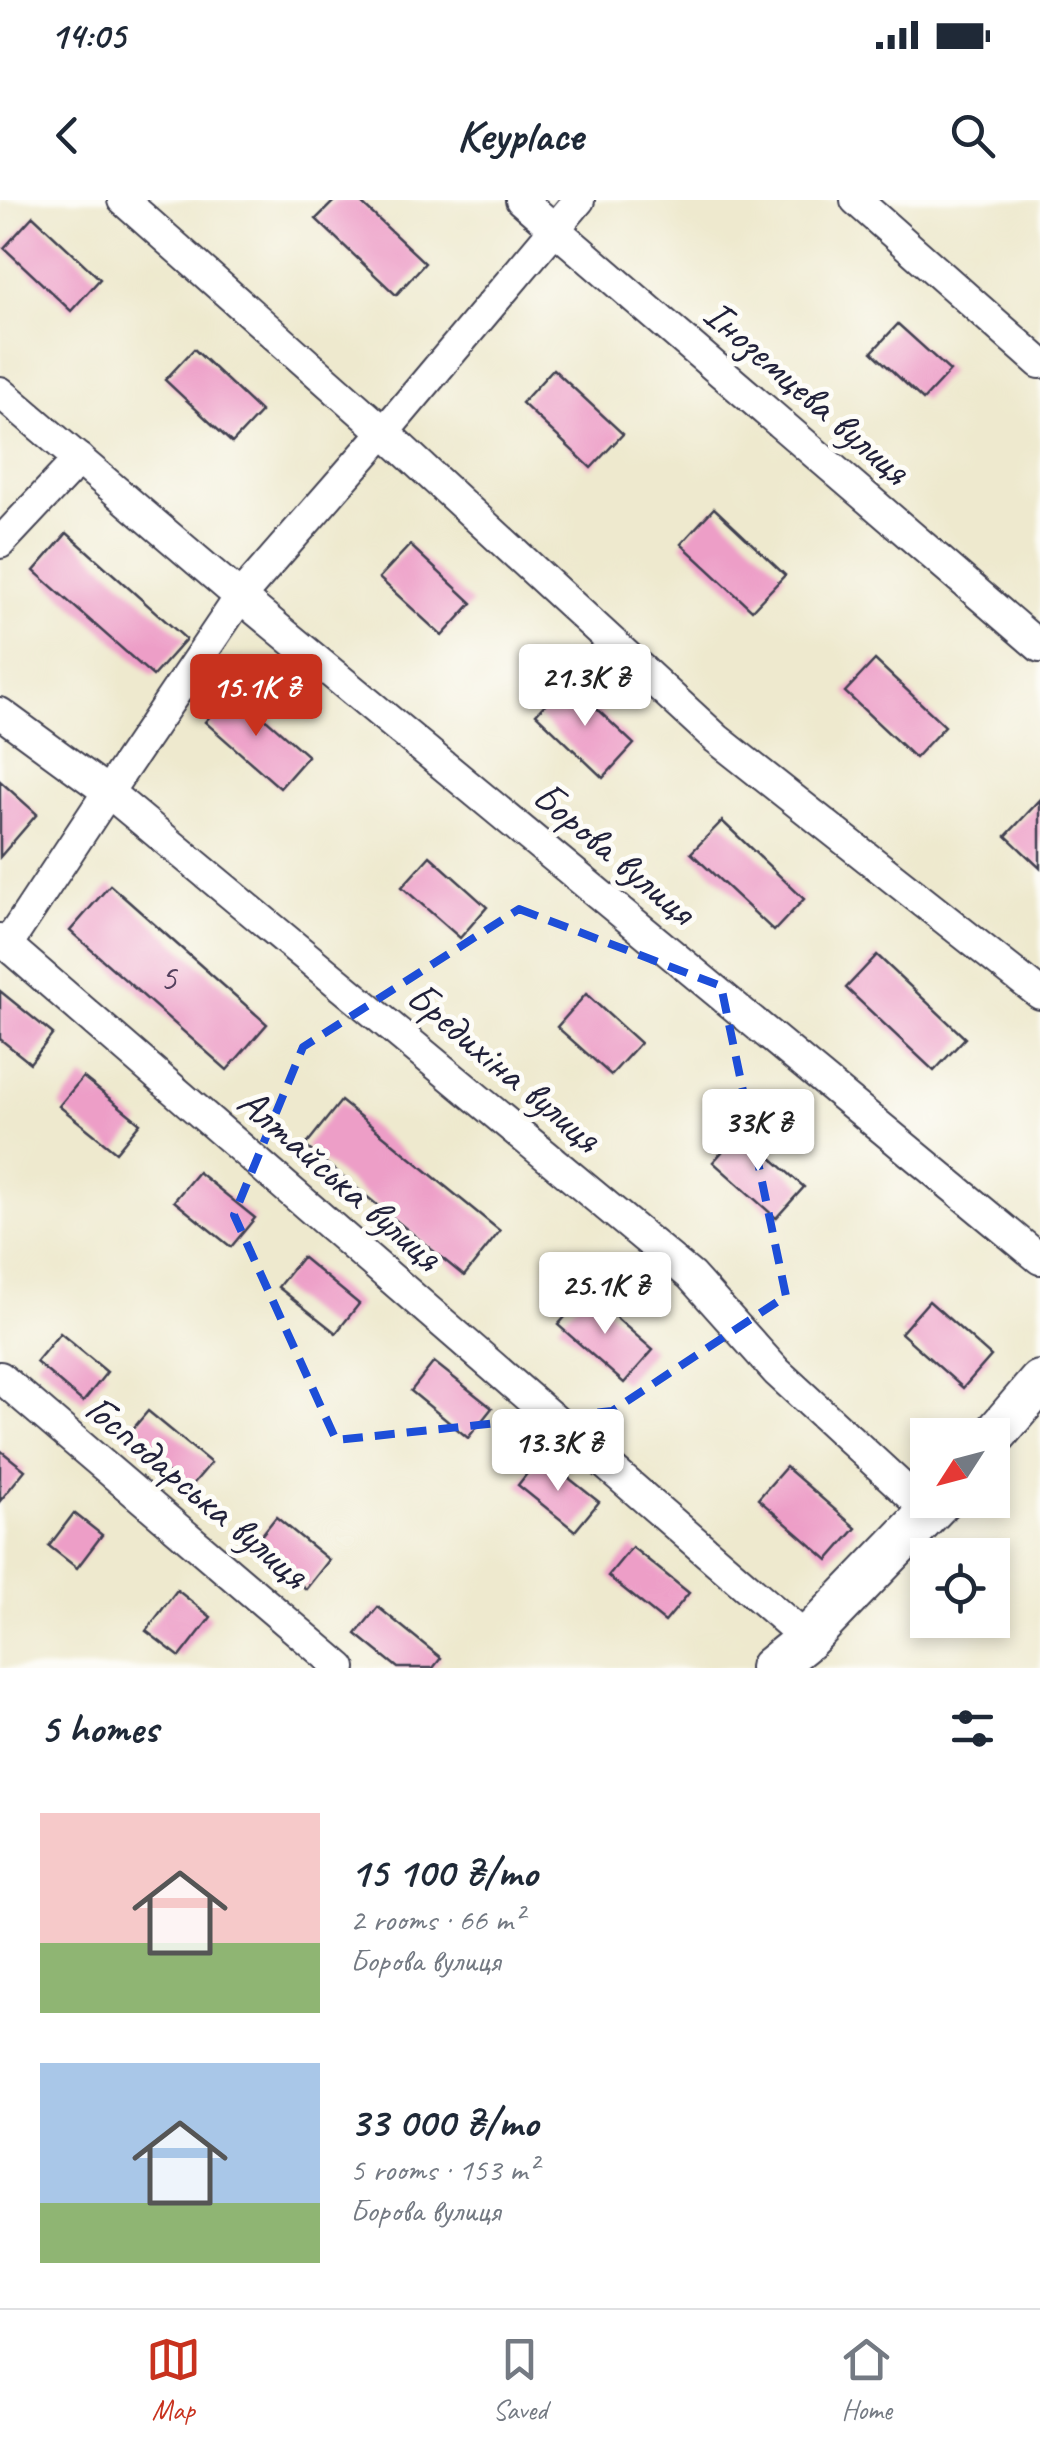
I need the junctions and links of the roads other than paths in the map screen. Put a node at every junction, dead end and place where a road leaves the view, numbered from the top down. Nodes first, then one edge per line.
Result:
1 (124, 200) edge
2 (521, 200) edge
3 (579, 200) edge
4 (856, 200) edge
5 (553, 228) junction
6 (1040, 363) edge
7 (0, 392) edge
8 (384, 432) junction
9 (78, 459) junction
10 (0, 543) edge
11 (240, 597) junction
12 (1040, 647) edge
13 (0, 713) edge
14 (108, 792) junction
15 (4, 942) edge
16 (1040, 994) edge
17 (1040, 1259) edge
18 (0, 1377) edge
19 (1040, 1382) edge
20 (1009, 1418) edge
21 (910, 1484) edge
22 (924, 1518) edge
23 (807, 1639) junction
24 (342, 1668) edge
25 (772, 1668) edge

1 - 8 street
2 - 5 street, Іноземцева вулиця
3 - 5 street
4 - 6 street
5 - 8 street
5 - 12 street, Іноземцева вулиця
7 - 9 street, Борова вулиця
8 - 11 street
8 - 16 street
9 - 10 street
9 - 11 street, Борова вулиця
11 - 14 street
11 - 17 street, Борова вулиця
13 - 14 street, Бредихіна вулиця
14 - 15 street
14 - 21 street, Бредихіна вулиця
15 - 23 street, Алтайська вулиця
18 - 24 street, Господарська вулиця
19 - 20 main road
22 - 23 main road
23 - 25 main road

